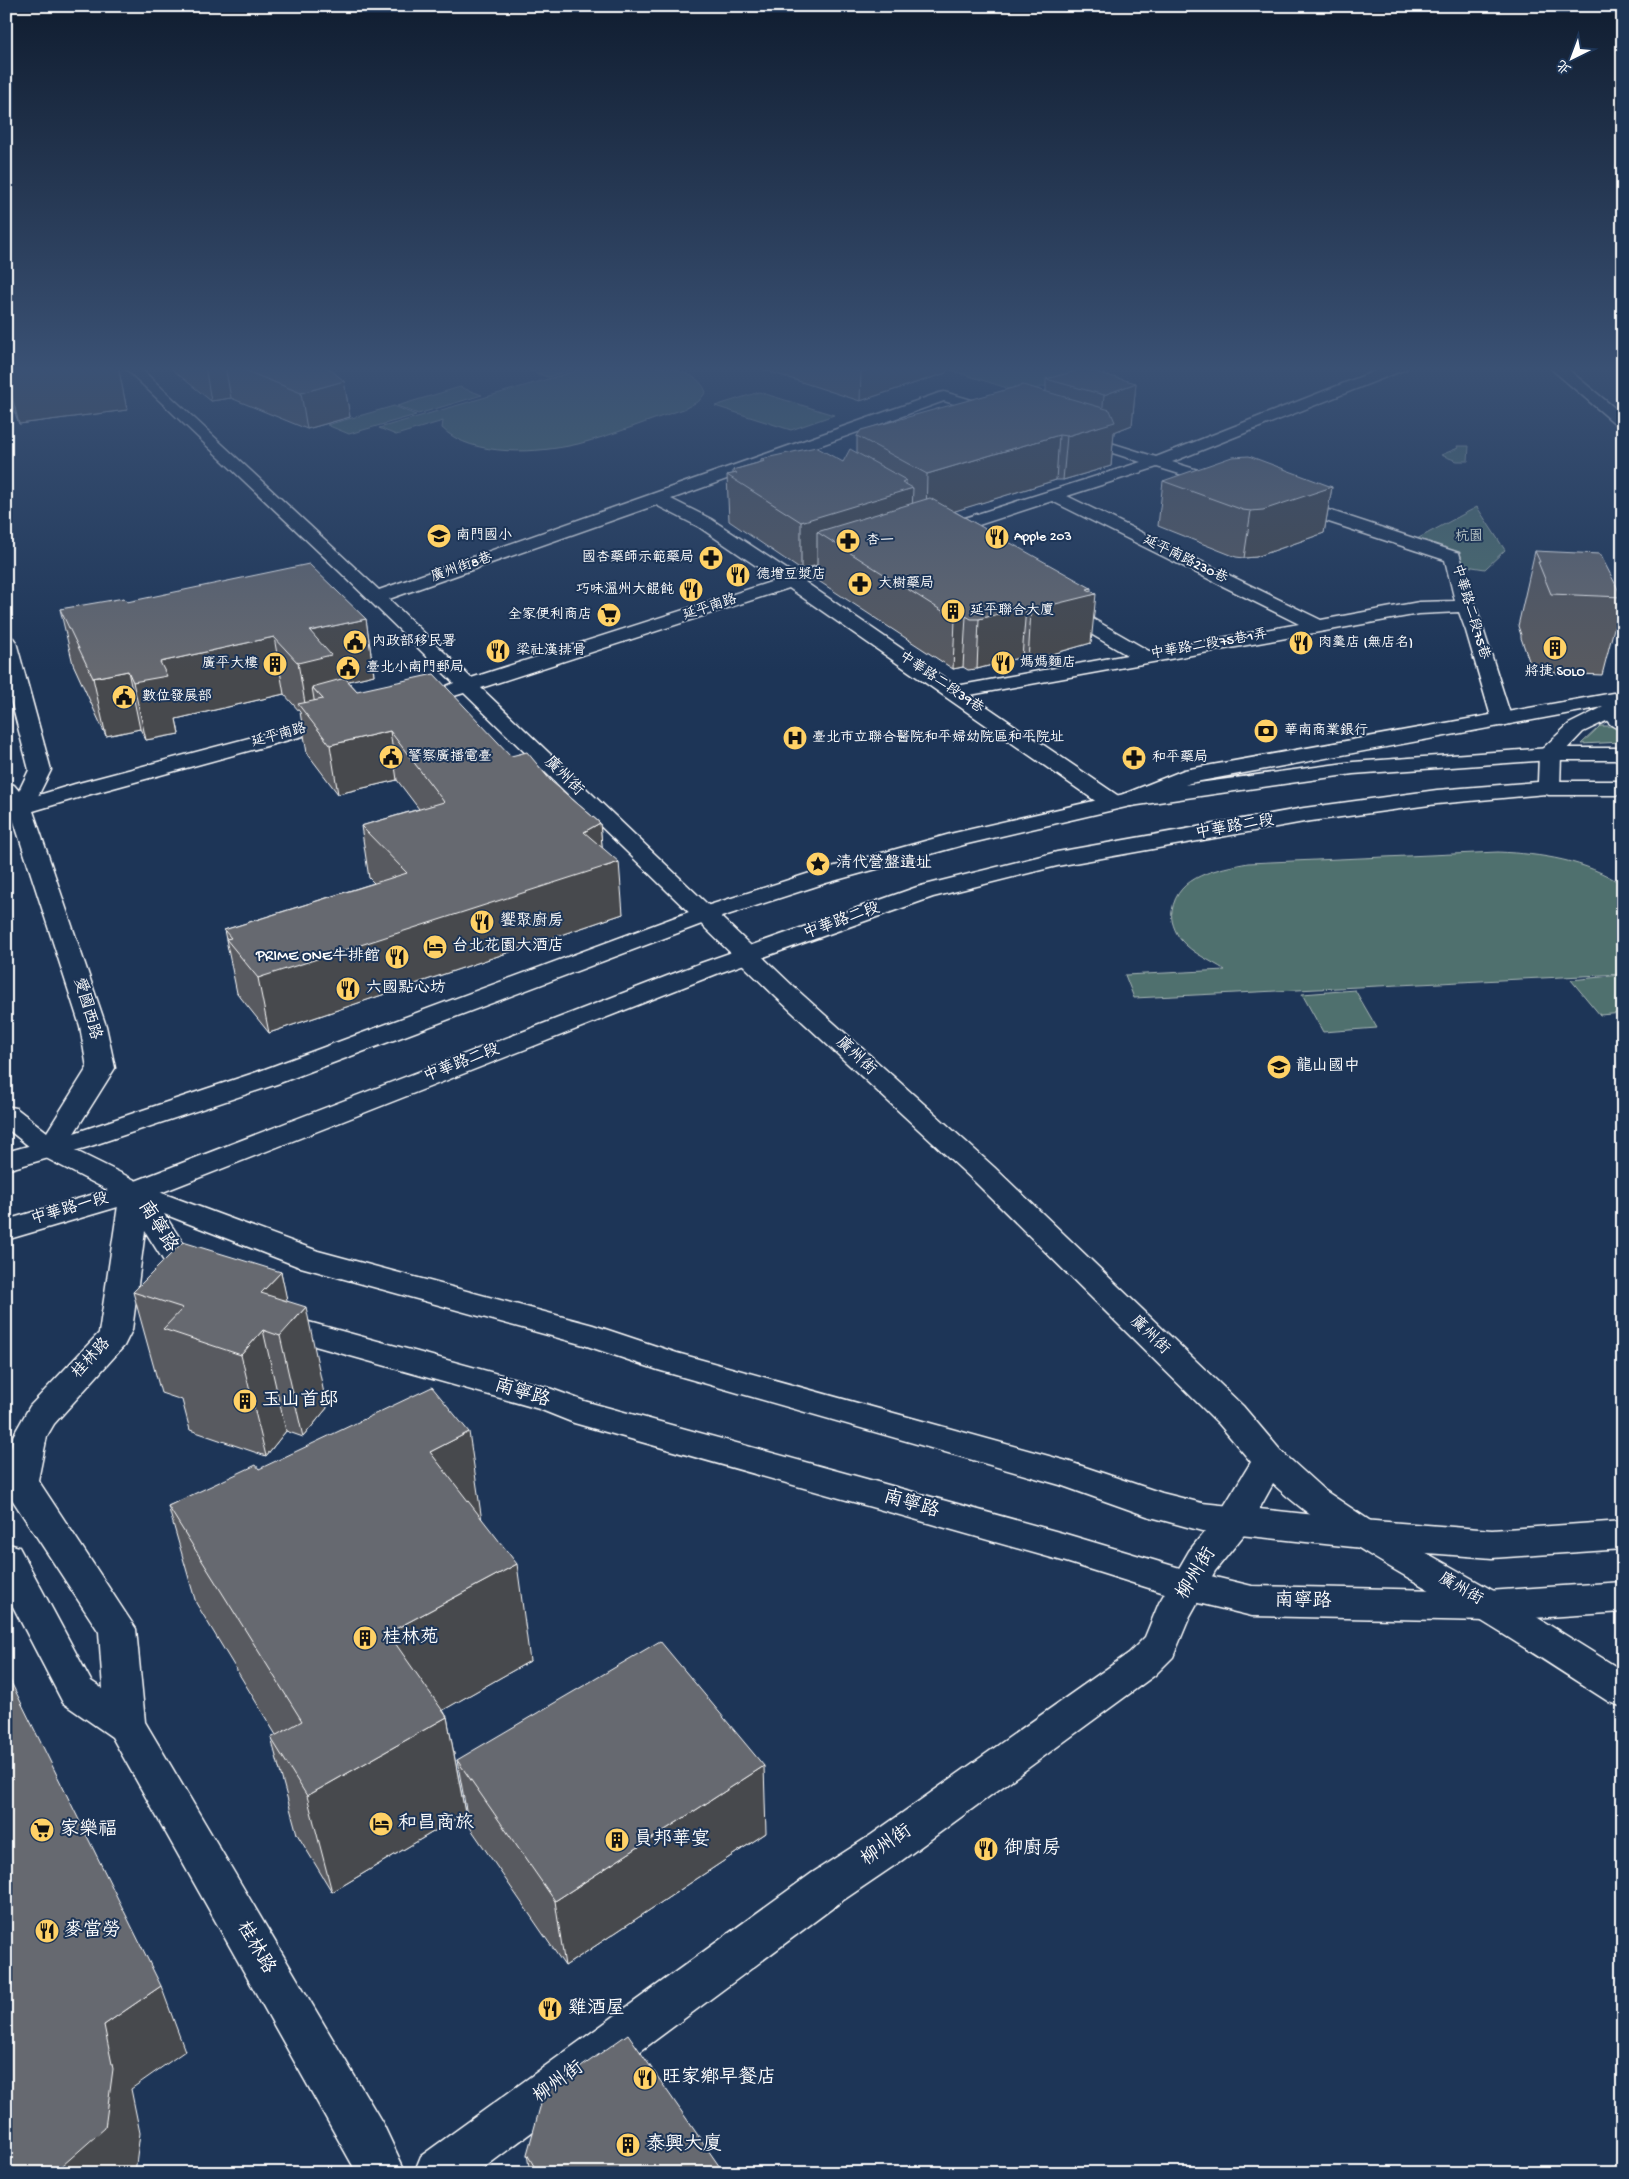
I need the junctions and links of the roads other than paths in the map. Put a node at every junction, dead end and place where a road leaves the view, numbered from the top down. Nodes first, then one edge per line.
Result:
1 (238, 468) edge
2 (744, 468) edge
3 (1139, 468) edge
4 (1175, 468) edge
5 (1239, 488) edge
6 (1052, 496) junction
7 (658, 499) junction
8 (1276, 500) edge
9 (953, 546) edge
10 (868, 556) edge
11 (793, 582) junction
12 (376, 597) junction
13 (1044, 598) edge
14 (1466, 606) junction
15 (1318, 626) junction
16 (6, 642) edge
17 (1145, 657) junction
18 (468, 686) junction
19 (954, 692) junction
20 (437, 695) edge
21 (1620, 709) edge
22 (361, 715) edge
23 (1502, 720) junction
24 (1550, 754) junction
25 (1623, 754) edge
26 (1549, 788) junction
27 (1623, 788) edge
28 (1122, 800) junction
29 (11, 803) edge
30 (706, 914) junction
31 (748, 954) junction
32 (6, 1114) edge
33 (50, 1149) junction
34 (6, 1161) edge
35 (135, 1192) junction
36 (6, 1230) edge
37 (214, 1306) edge
38 (247, 1316) edge
39 (1269, 1460) junction
40 (13, 1471) edge
41 (1234, 1521) junction
42 (1362, 1534) junction
43 (1623, 1535) edge
44 (6, 1558) edge
45 (1190, 1586) junction
46 (1623, 1597) edge
47 (1488, 1606) junction
48 (1623, 1691) edge
49 (126, 1725) junction
50 (382, 2173) edge
51 (438, 2173) edge

1 - 12 street, 廣州街
2 - 7 street, 廣州街8巷
3 - 6 street
4 - 5 street
6 - 9 street
6 - 15 street, 延平南路230巷
7 - 11 street, 中華路二段39巷
7 - 12 street, 廣州街8巷
8 - 14 street, 中華路二段75巷
10 - 11 street, 延平南路
11 - 18 street, 延平南路
11 - 19 street, 中華路二段39巷
12 - 18 street, 廣州街
13 - 17 street
14 - 15 street, 中華路二段75巷1弄
14 - 23 street, 中華路二段75巷
15 - 17 street, 中華路二段75巷1弄
16 - 29 street
17 - 19 street, 中華路二段75巷1弄
18 - 20 street, 延平南路
18 - 30 street, 廣州街
19 - 28 street, 中華路二段39巷
21 - 23 street
21 - 24 street
22 - 29 street, 延平南路
23 - 28 street
24 - 25 street
24 - 26 street
24 - 28 street
26 - 27 street, 中華路二段
26 - 31 street, 中華路二段
28 - 30 street
29 - 33 street, 愛國西路
30 - 31 street, 廣州街
30 - 33 street
31 - 35 street, 中華路二段
31 - 39 street, 廣州街
32 - 33 street
33 - 34 street
33 - 35 street
35 - 36 street, 中華路一段
35 - 37 street, 南寧路
35 - 40 street, 桂林路
35 - 41 street, 南寧路
38 - 45 street, 南寧路
39 - 41 street, 柳州街
39 - 42 street, 廣州街
40 - 49 street, 桂林路
41 - 42 street, 南寧路
41 - 45 street, 柳州街
42 - 43 street, 南寧路
42 - 47 street, 廣州街
44 - 49 street, 桂林路
45 - 47 street, 南寧路
45 - 51 street, 柳州街
46 - 47 street, 南寧路
47 - 48 street, 廣州街
49 - 50 street, 桂林路

